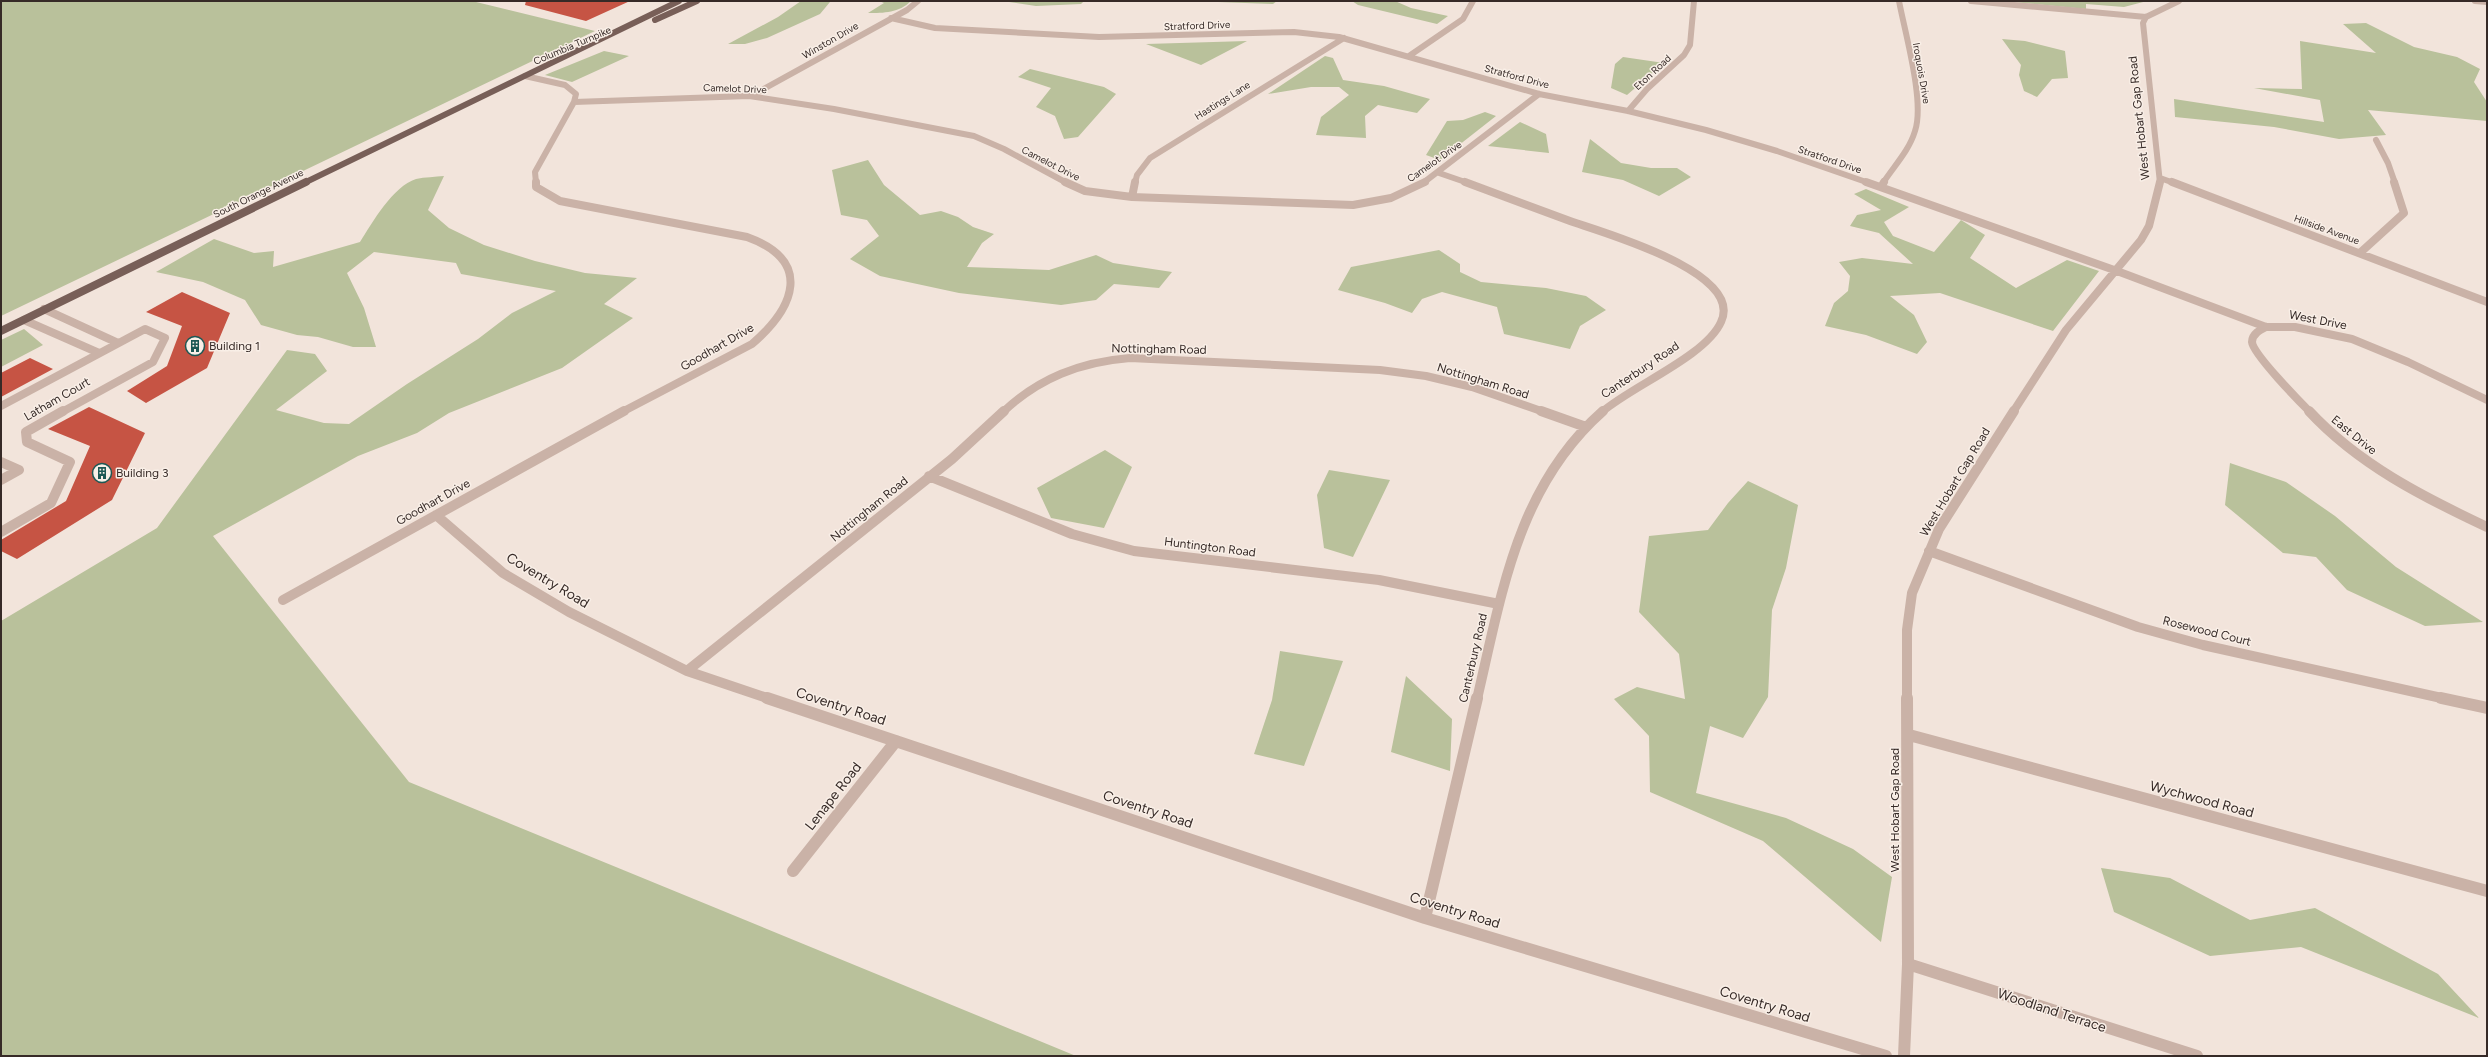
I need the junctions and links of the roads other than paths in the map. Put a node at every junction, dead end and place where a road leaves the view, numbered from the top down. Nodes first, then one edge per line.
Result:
1 (679, 1) edge
2 (697, 1) edge
3 (918, 1) edge
4 (1473, 1) edge
5 (1694, 1) edge
6 (1899, 1) edge
7 (1971, 1) edge
8 (2179, 1) edge
9 (2475, 1) edge
10 (2487, 2) edge
11 (2146, 16) junction
12 (891, 18) junction
13 (1344, 38) junction
14 (1409, 56) junction
15 (525, 76) junction
16 (1539, 94) junction
17 (752, 96) junction
18 (574, 102) junction
19 (1628, 111) junction
20 (2376, 140) dead end
21 (1439, 173) junction
22 (2160, 178) junction
23 (1881, 187) junction
24 (1132, 197) junction
25 (2361, 252) junction
26 (2118, 271) junction
27 (2487, 302) edge
28 (44, 309) junction
29 (24, 320) junction
30 (2266, 327) junction
31 (1, 330) edge
32 (118, 343) junction
33 (99, 353) junction
34 (2487, 400) edge
35 (1, 406) edge
36 (1586, 427) junction
37 (1, 462) edge
38 (929, 476) junction
39 (1, 480) edge
40 (436, 515) junction
41 (2487, 527) edge
42 (1, 532) edge
43 (1929, 551) junction
44 (283, 600) dead end
45 (1499, 604) junction
46 (687, 671) junction
47 (2487, 708) edge
48 (1909, 735) junction
49 (896, 740) junction
50 (793, 871) dead end
51 (2487, 891) edge
52 (1425, 918) junction
53 (1908, 964) junction
54 (1886, 1056) edge
55 (1904, 1056) edge
56 (2197, 1056) edge

1 - 15 main road, Columbia Turnpike
2 - 15 main road, Columbia Turnpike
3 - 12 street, Winston Drive
4 - 14 street
5 - 19 street, Eton Road
6 - 23 street, Iroquois Drive
7 - 11 street
8 - 11 street
9 - 10 street
11 - 22 street, West Hobart Gap Road
12 - 13 street, Stratford Drive
12 - 17 street, Winston Drive
13 - 14 street, Stratford Drive
13 - 24 street, Hastings Lane
14 - 16 street, Stratford Drive
15 - 18 street
15 - 28 main road, South Orange Avenue
16 - 19 street, Stratford Drive
16 - 21 street, Camelot Drive
17 - 18 street, Camelot Drive
17 - 24 street, Camelot Drive
18 - 40 street, Goodhart Drive
19 - 23 street, Stratford Drive
20 - 25 street
21 - 24 street, Camelot Drive
21 - 36 street, Canterbury Road
22 - 25 street, Hillside Avenue
22 - 26 street, West Hobart Gap Road
23 - 26 street, Stratford Drive
25 - 27 street, Hillside Avenue
26 - 30 street, West Drive
26 - 43 street, West Hobart Gap Road
28 - 29 main road, South Orange Avenue
28 - 32 street
29 - 31 main road, South Orange Avenue
29 - 33 street
30 - 34 street, West Drive
30 - 41 street, East Drive
32 - 33 street, Latham Court
32 - 42 street, Latham Court
33 - 35 street, Latham Court
36 - 38 street, Nottingham Road
36 - 45 street, Canterbury Road
37 - 39 street
38 - 45 street, Huntington Road
38 - 46 street, Nottingham Road
40 - 44 street, Goodhart Drive
40 - 46 street, Coventry Road
43 - 47 street, Rosewood Court
43 - 48 street, West Hobart Gap Road
45 - 52 street, Canterbury Road
46 - 49 street, Coventry Road
48 - 51 street, Wychwood Road
48 - 53 street, West Hobart Gap Road
49 - 50 street, Lenape Road
49 - 52 street, Coventry Road
52 - 54 street, Coventry Road
53 - 55 street, West Hobart Gap Road
53 - 56 street, Woodland Terrace

